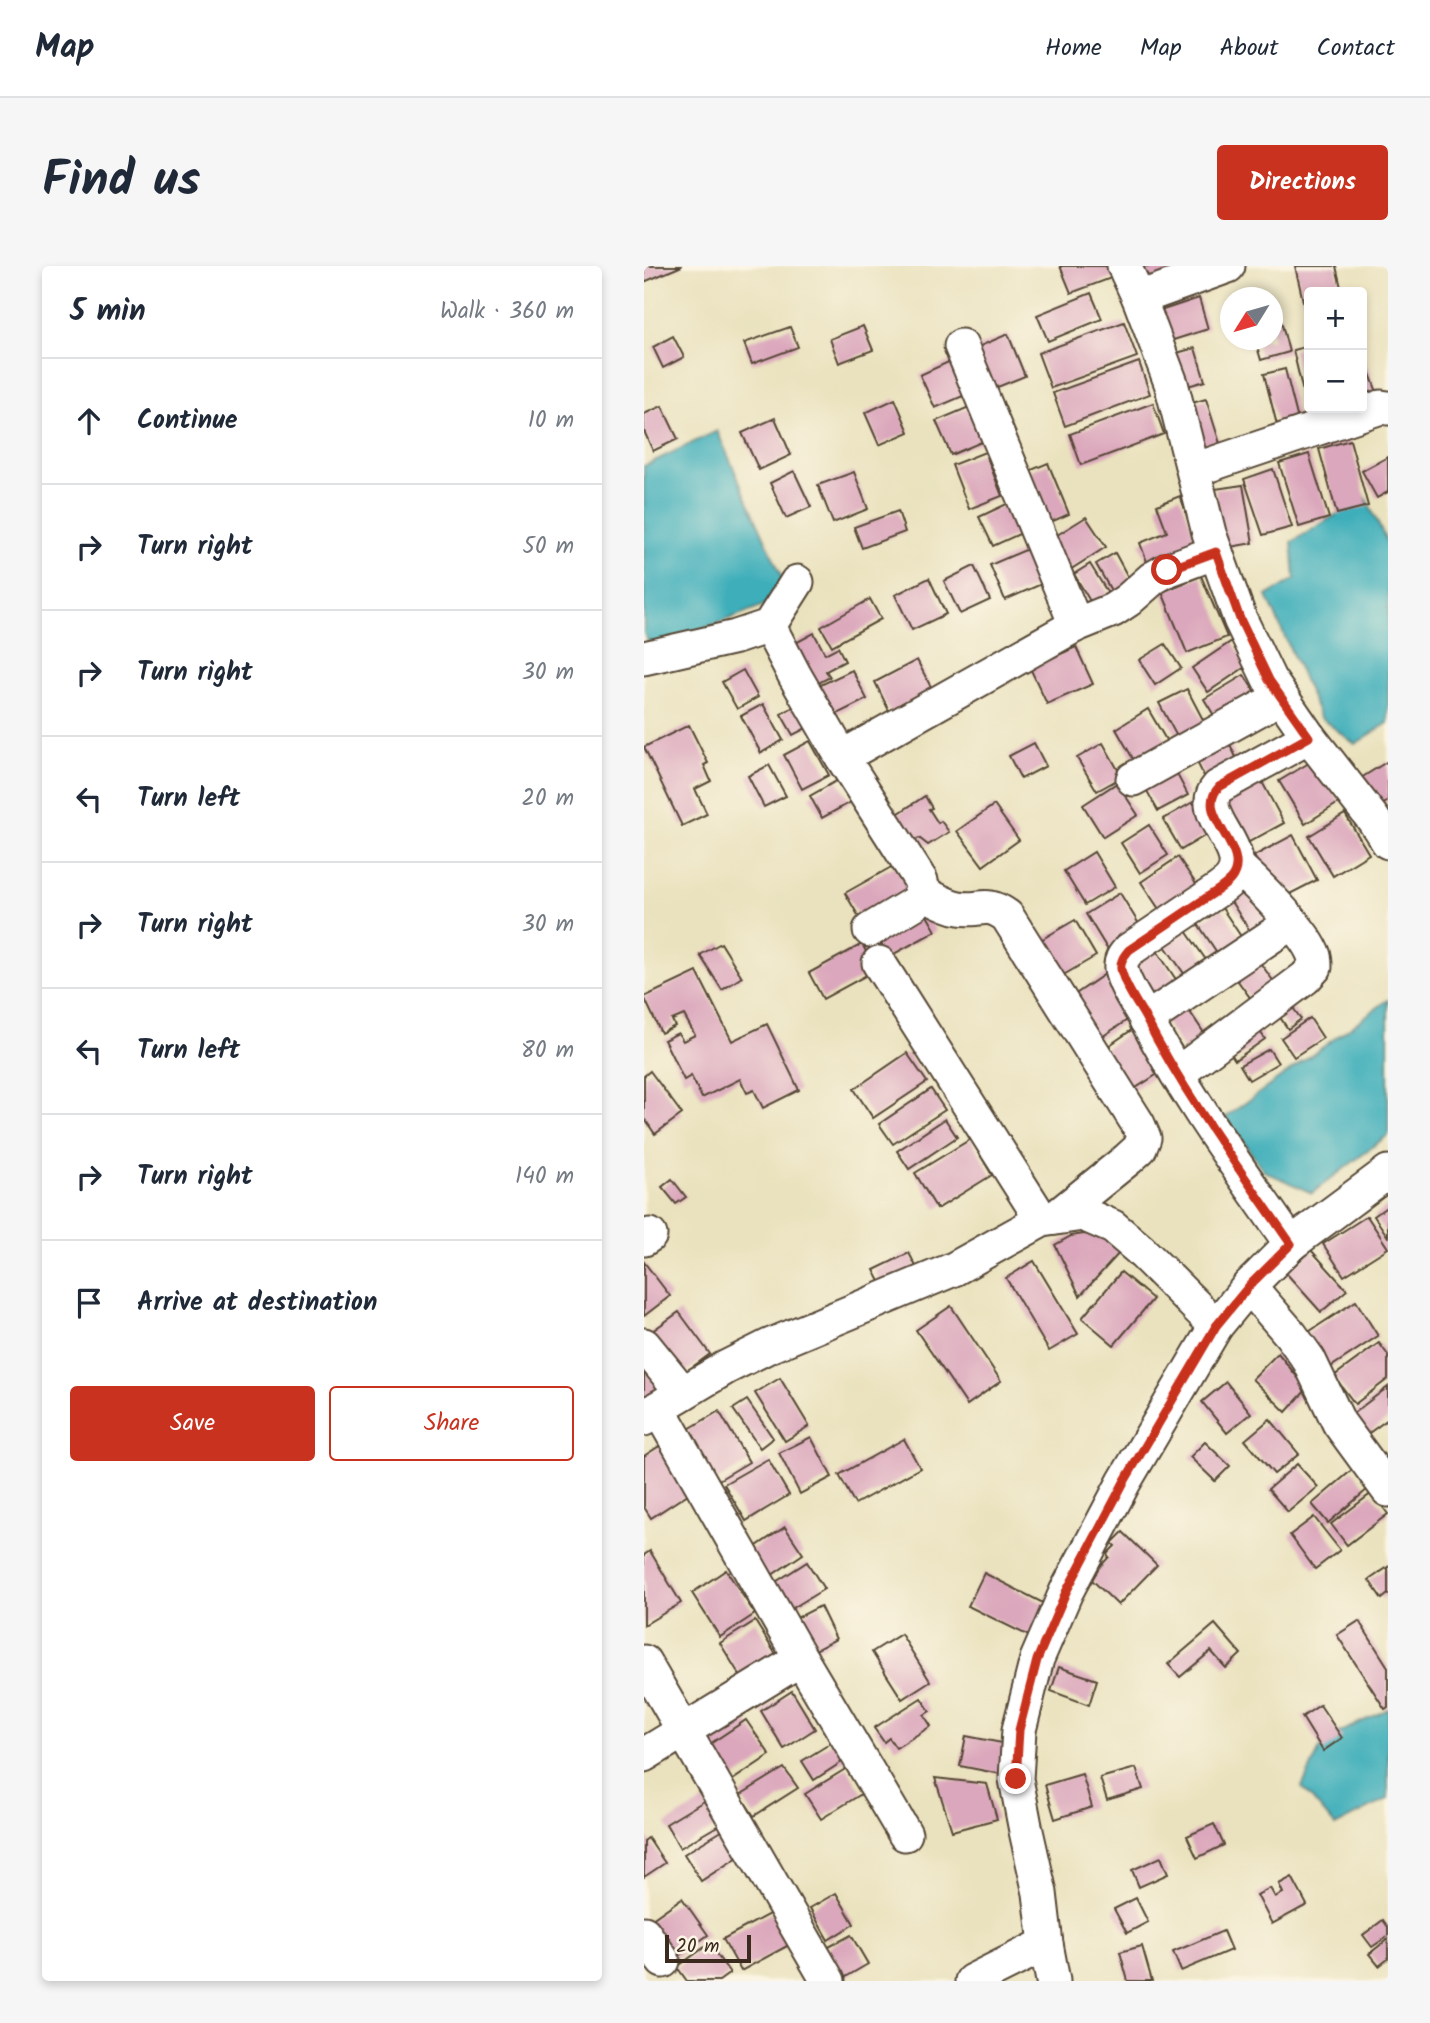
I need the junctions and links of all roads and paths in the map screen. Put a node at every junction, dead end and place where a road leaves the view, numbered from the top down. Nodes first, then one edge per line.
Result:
1 (1124, 266) edge
2 (1228, 266) edge
3 (1139, 298) junction
4 (961, 346) dead end
5 (1388, 408) edge
6 (1194, 470) junction
7 (1216, 552) junction
8 (797, 582) dead end
9 (769, 625) junction
10 (1076, 625) junction
11 (644, 658) edge
12 (1281, 697) junction
13 (1309, 737) junction
14 (842, 758) junction
15 (1133, 779) dead end
16 (1383, 823) edge
17 (1237, 866) junction
18 (922, 892) junction
19 (1292, 923) junction
20 (870, 930) dead end
21 (879, 963) dead end
22 (1146, 1020) junction
23 (1177, 1073) junction
24 (1388, 1172) edge
25 (1049, 1219) junction
26 (1291, 1244) junction
27 (1249, 1286) junction
28 (1216, 1326) junction
29 (644, 1345) edge
30 (662, 1407) edge
31 (1388, 1490) edge
32 (801, 1659) junction
33 (644, 1661) edge
34 (683, 1731) junction
35 (644, 1755) edge
36 (905, 1834) dead end
37 (644, 1933) edge
38 (1046, 1944) junction
39 (663, 1961) dead end
40 (828, 1981) edge
41 (972, 1981) edge
42 (1053, 1981) edge

1 - 3 street
2 - 3 street
3 - 6 street
4 - 10 street
5 - 6 street
6 - 7 street
7 - 10 street
7 - 12 street
8 - 9 street
9 - 11 street
9 - 14 street
10 - 14 street
12 - 13 street
12 - 15 street
13 - 16 street
13 - 17 street
14 - 18 street
17 - 19 street
17 - 22 street
18 - 20 street
18 - 25 street
19 - 22 street
19 - 23 street
21 - 25 street
22 - 23 street
23 - 26 street
24 - 26 street
25 - 28 street
25 - 30 street
26 - 27 street
27 - 28 street
27 - 31 street
28 - 38 street
29 - 30 street
30 - 32 street
32 - 34 street
32 - 36 street
33 - 34 street
34 - 35 street
34 - 40 street
37 - 39 street
38 - 41 street
38 - 42 street

